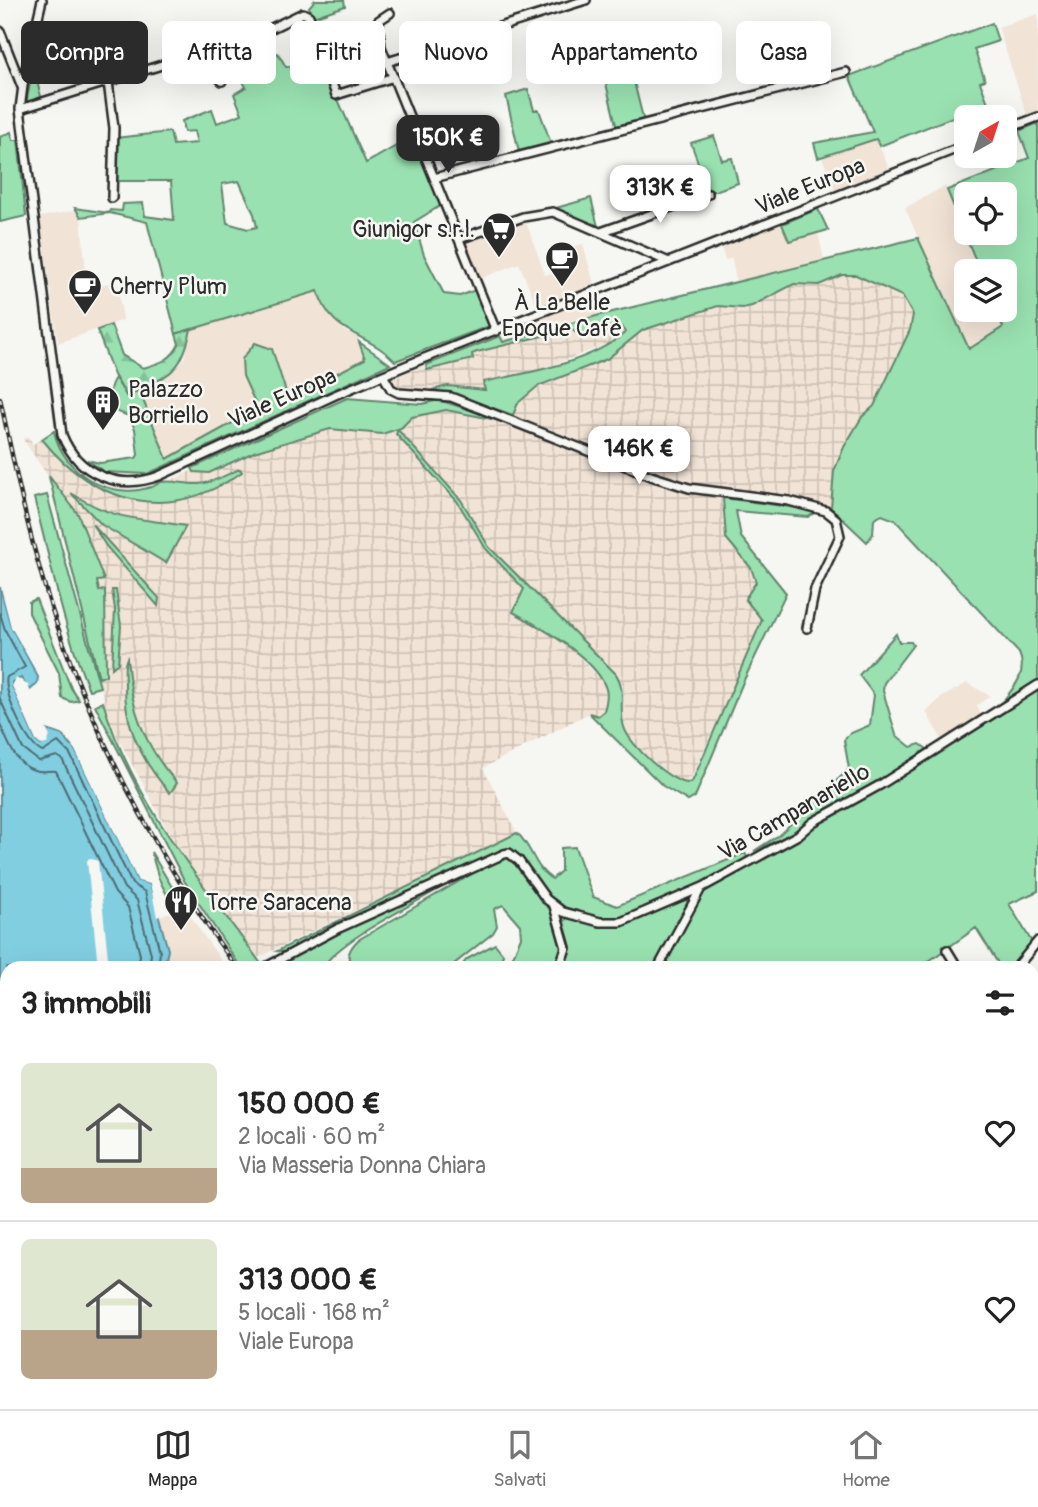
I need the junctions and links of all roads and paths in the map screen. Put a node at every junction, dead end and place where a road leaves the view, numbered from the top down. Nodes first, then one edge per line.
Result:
1 (42, 0) edge
2 (586, 0) edge
3 (390, 13) dead end
4 (276, 26) edge
5 (0, 31) edge
6 (387, 62) junction
7 (846, 72) dead end
8 (394, 77) junction
9 (101, 84) edge
10 (108, 84) edge
11 (22, 87) junction
12 (20, 109) junction
13 (1038, 117) edge
14 (1017, 125) edge
15 (954, 150) edge
16 (434, 178) junction
17 (708, 194) dead end
18 (112, 198) dead end
19 (601, 232) junction
20 (459, 239) junction
21 (669, 262) junction
22 (496, 331) junction
23 (383, 375) junction
24 (807, 628) dead end
25 (1038, 685) edge
26 (703, 887) junction
27 (554, 906) junction
28 (1038, 942) edge
29 (947, 950) dead end
30 (277, 961) edge
31 (561, 961) edge
32 (662, 961) edge
33 (954, 961) edge
34 (1022, 961) edge

1 - 11 street, Viale Europa
2 - 6 street
3 - 6 street
4 - 8 street
5 - 11 street
6 - 8 street
7 - 16 street
8 - 16 street
9 - 12 street
10 - 18 street
11 - 12 street, Viale Europa
12 - 23 street, Viale Europa
13 - 14 street
15 - 21 street, Viale Europa
16 - 20 street
17 - 19 street
19 - 20 street
19 - 21 street
20 - 22 street
21 - 22 street, Viale Europa
22 - 23 street, Viale Europa
23 - 24 street
25 - 26 street, Via Campanariello
26 - 27 street, Via Campanariello
26 - 32 street
27 - 30 street, Via Campanariello
27 - 31 street, Via Campanariello
28 - 34 street
29 - 33 street

